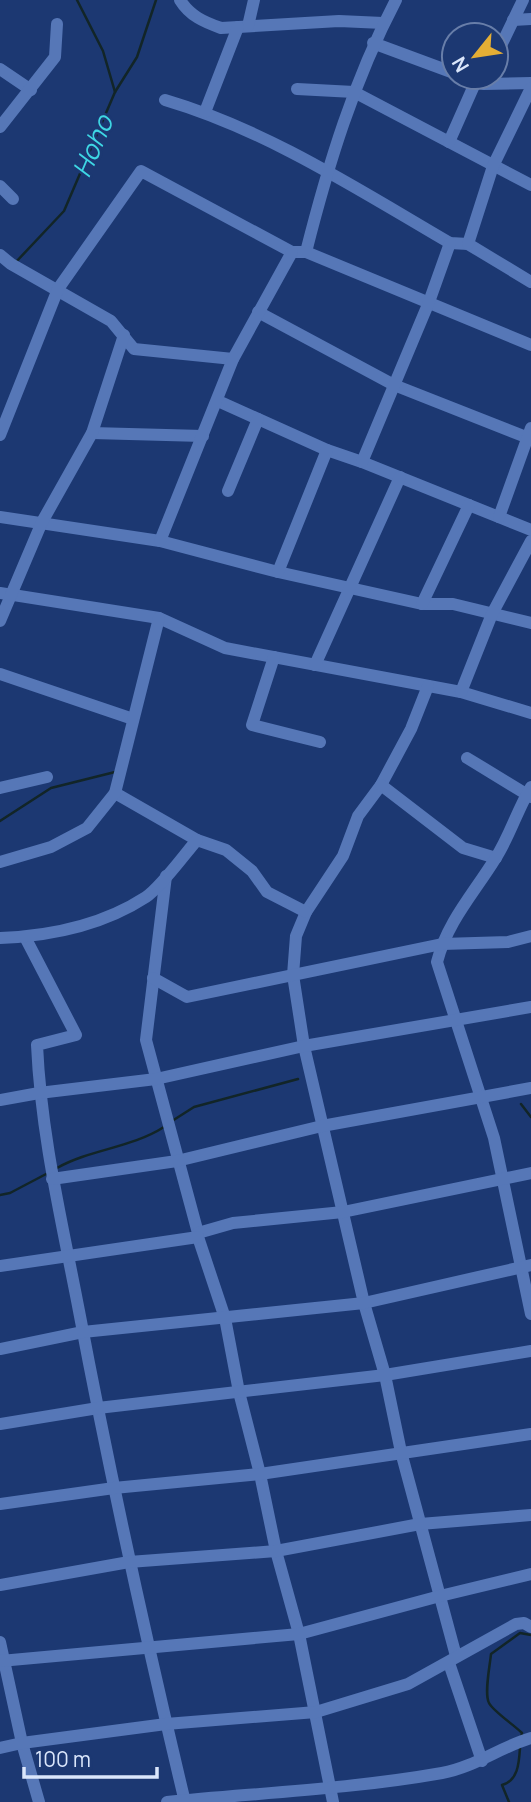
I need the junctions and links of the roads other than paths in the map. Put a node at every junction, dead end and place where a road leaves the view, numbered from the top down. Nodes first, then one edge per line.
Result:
1 (180, 0) edge
2 (254, 0) edge
3 (396, 0) edge
4 (523, 0) edge
5 (531, 19) edge
6 (513, 20) junction
7 (383, 23) junction
8 (57, 24) dead end
9 (243, 26) junction
10 (510, 26) edge
11 (373, 43) junction
12 (440, 68) edge
13 (0, 69) edge
14 (510, 82) edge
15 (531, 83) edge
16 (531, 88) edge
17 (297, 89) dead end
18 (31, 90) junction
19 (472, 91) edge
20 (355, 92) junction
21 (165, 100) dead end
22 (205, 112) junction
23 (0, 127) edge
24 (449, 142) junction
25 (493, 166) junction
26 (327, 171) junction
27 (531, 185) edge
28 (0, 186) edge
29 (13, 199) dead end
30 (450, 243) junction
31 (468, 244) junction
32 (292, 252) junction
33 (306, 252) junction
34 (0, 255) edge
35 (531, 282) edge
36 (58, 289) junction
37 (429, 302) junction
38 (258, 312) junction
39 (124, 335) junction
40 (531, 345) edge
41 (233, 359) junction
42 (394, 385) junction
43 (218, 401) junction
44 (258, 419) junction
45 (92, 433) junction
46 (0, 435) edge
47 (530, 435) edge
48 (203, 436) junction
49 (327, 450) junction
50 (362, 461) junction
51 (401, 477) junction
52 (228, 491) dead end
53 (469, 505) junction
54 (0, 517) edge
55 (499, 517) junction
56 (42, 522) junction
57 (531, 530) edge
58 (160, 541) junction
59 (531, 541) edge
60 (278, 572) junction
61 (351, 588) junction
62 (6, 594) edge
63 (422, 604) junction
64 (492, 614) junction
65 (159, 618) junction
66 (0, 621) edge
67 (531, 623) edge
68 (274, 657) junction
69 (315, 665) junction
70 (0, 674) edge
71 (428, 686) junction
72 (461, 692) junction
73 (531, 713) edge
74 (133, 719) junction
75 (320, 742) dead end
76 (467, 758) dead end
77 (47, 777) dead end
78 (381, 785) junction
79 (0, 788) edge
80 (115, 793) junction
81 (529, 793) edge
82 (197, 840) junction
83 (496, 858) junction
84 (0, 862) edge
85 (166, 876) junction
86 (306, 912) junction
87 (531, 936) edge
88 (25, 937) junction
89 (0, 938) edge
90 (442, 944) junction
91 (293, 975) junction
92 (153, 978) junction
93 (531, 1007) edge
94 (455, 1019) junction
95 (304, 1046) junction
96 (156, 1079) junction
97 (531, 1088) edge
98 (39, 1093) junction
99 (480, 1098) junction
100 (0, 1100) edge
101 (322, 1126) junction
102 (177, 1161) junction
103 (531, 1173) edge
104 (502, 1178) junction
105 (52, 1179) junction
106 (342, 1212) junction
107 (198, 1235) junction
108 (68, 1255) junction
109 (0, 1266) edge
110 (525, 1266) edge
111 (364, 1303) junction
112 (531, 1314) edge
113 (225, 1318) junction
114 (83, 1332) junction
115 (0, 1349) edge
116 (531, 1351) edge
117 (385, 1375) junction
118 (239, 1392) junction
119 (98, 1408) junction
120 (0, 1424) edge
121 (531, 1434) edge
122 (401, 1452) junction
123 (260, 1474) junction
124 (114, 1488) junction
125 (0, 1504) edge
126 (531, 1515) edge
127 (420, 1524) junction
128 (276, 1550) junction
129 (129, 1562) junction
130 (531, 1574) edge
131 (0, 1585) edge
132 (440, 1596) junction
133 (531, 1627) edge
134 (299, 1634) junction
135 (0, 1642) edge
136 (150, 1647) junction
137 (452, 1659) junction
138 (2, 1661) edge
139 (316, 1712) junction
140 (166, 1724) junction
141 (523, 1740) edge
142 (22, 1743) junction
143 (0, 1748) edge
144 (482, 1761) junction
145 (330, 1788) junction
146 (185, 1801) edge
147 (39, 1802) edge
148 (167, 1802) edge
149 (333, 1802) edge

1 - 9 street
2 - 9 street
3 - 7 street
4 - 6 street
5 - 6 street
6 - 10 street
7 - 9 street
7 - 11 street
8 - 18 street
9 - 22 street
11 - 12 street
11 - 20 street
13 - 18 street
14 - 15 street
16 - 25 street
17 - 20 street
18 - 23 street
19 - 24 street
20 - 24 street
20 - 26 street
21 - 22 street
22 - 26 street
24 - 25 street
25 - 27 street
25 - 31 street
26 - 30 street
26 - 33 street
28 - 29 street
30 - 31 street
30 - 37 street
31 - 35 street
32 - 33 street
32 - 36 street
32 - 38 street
33 - 37 street
34 - 36 street
36 - 39 street
36 - 46 street
37 - 40 street
37 - 42 street
38 - 41 street
38 - 42 street
39 - 41 street
39 - 45 street
41 - 43 street
42 - 47 street
42 - 50 street
43 - 44 street
43 - 48 street
44 - 49 street
44 - 52 street
45 - 48 street
45 - 56 street
47 - 55 street
48 - 58 street
49 - 50 street
49 - 60 street
50 - 51 street
51 - 53 street
51 - 61 street
53 - 55 street
53 - 63 street
54 - 56 street
55 - 57 street
56 - 58 street
56 - 62 street
58 - 60 street
59 - 64 street
60 - 61 street
61 - 63 street
61 - 69 street
62 - 65 street
62 - 66 street
63 - 64 street
64 - 67 street
64 - 72 street
65 - 68 street
65 - 74 street
68 - 69 street
68 - 75 street
69 - 71 street
70 - 74 street
71 - 72 street
71 - 78 street
72 - 73 street
74 - 80 street
76 - 81 street
77 - 79 street
78 - 83 street
78 - 86 street
80 - 82 street
80 - 84 street
81 - 83 street
82 - 85 street
82 - 86 street
83 - 90 street
85 - 88 street
85 - 92 street
86 - 91 street
87 - 90 street
88 - 89 street
88 - 98 street
90 - 91 street
90 - 94 street
91 - 92 street
91 - 95 street
92 - 96 street
93 - 94 street
94 - 95 street
94 - 99 street
95 - 96 street
95 - 101 street
96 - 98 street
96 - 102 street
97 - 99 street
98 - 100 street
98 - 105 street
99 - 101 street
99 - 104 street
101 - 102 street
101 - 106 street
102 - 105 street
102 - 107 street
103 - 104 street
104 - 106 street
104 - 110 street
105 - 108 street
106 - 107 street
106 - 111 street
107 - 108 street
107 - 113 street
108 - 109 street
108 - 114 street
110 - 111 street
110 - 112 street
111 - 113 street
111 - 117 street
113 - 114 street
113 - 118 street
114 - 115 street
114 - 119 street
116 - 117 street
117 - 118 street
117 - 122 street
118 - 119 street
118 - 123 street
119 - 120 street
119 - 124 street
121 - 122 street
122 - 123 street
122 - 127 street
123 - 124 street
123 - 128 street
124 - 125 street
124 - 129 street
126 - 127 street
127 - 128 street
127 - 132 street
128 - 129 street
128 - 134 street
129 - 131 street
129 - 136 street
130 - 132 street
132 - 134 street
132 - 137 street
133 - 137 street
134 - 136 street
134 - 139 street
135 - 138 street
136 - 138 street
136 - 140 street
137 - 139 street
137 - 144 street
138 - 142 street
139 - 140 street
139 - 145 street
140 - 142 street
140 - 146 street
141 - 144 street
142 - 143 street
142 - 147 street
144 - 145 street
145 - 146 street
145 - 149 street
146 - 148 street

